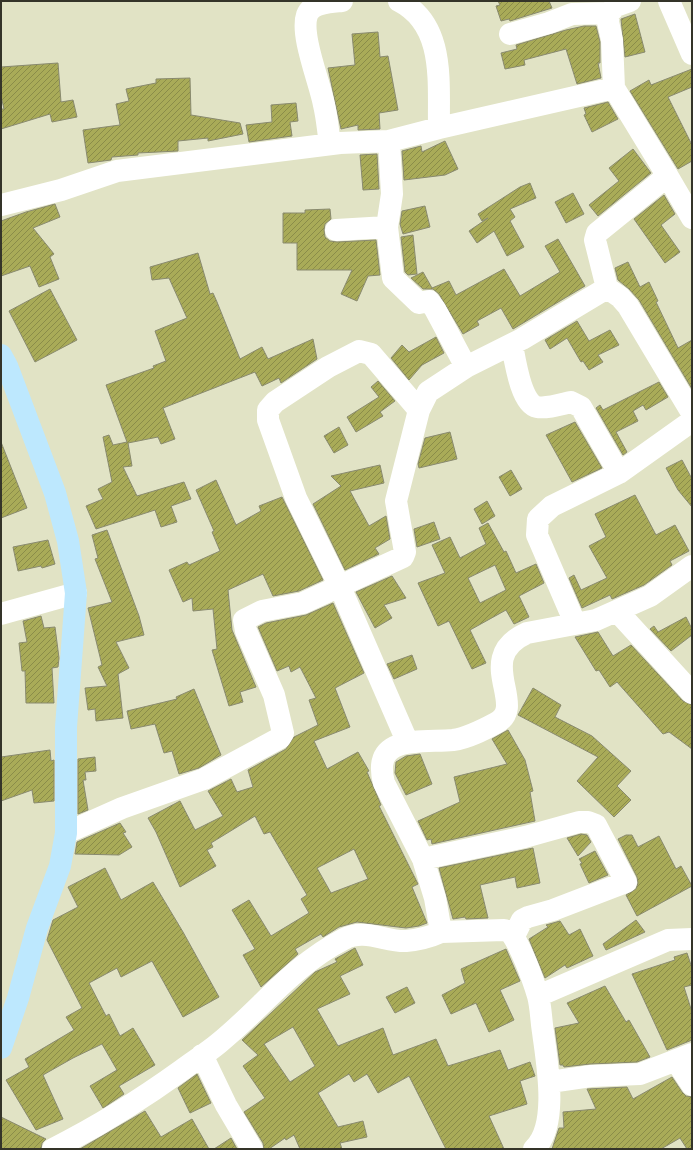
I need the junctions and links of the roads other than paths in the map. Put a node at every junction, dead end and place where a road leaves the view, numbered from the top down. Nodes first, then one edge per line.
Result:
1 (342, 1) edge
2 (399, 1) edge
3 (629, 1) edge
4 (670, 1) edge
5 (609, 13) junction
6 (510, 34) dead end
7 (692, 54) edge
8 (614, 88) junction
9 (439, 128) junction
10 (389, 141) junction
11 (330, 144) junction
12 (667, 175) junction
13 (1, 205) edge
14 (692, 218) edge
15 (387, 227) junction
16 (336, 230) dead end
17 (607, 288) junction
18 (512, 345) junction
19 (1, 355) edge
20 (466, 367) junction
21 (419, 410) junction
22 (692, 413) edge
23 (692, 421) edge
24 (619, 473) junction
25 (692, 566) edge
26 (340, 587) junction
27 (76, 593) junction
28 (617, 611) junction
29 (1, 614) edge
30 (575, 623) junction
31 (692, 694) edge
32 (407, 742) junction
33 (66, 833) junction
34 (424, 859) junction
35 (441, 932) junction
36 (514, 936) junction
37 (692, 939) edge
38 (538, 996) junction
39 (1, 1048) edge
40 (202, 1055) junction
41 (684, 1057) edge
42 (550, 1082) junction
43 (692, 1085) edge
44 (53, 1149) edge
45 (252, 1149) edge
46 (534, 1149) edge

1 - 11 street
2 - 9 street
3 - 5 street
4 - 7 street
5 - 6 street
5 - 8 street
8 - 9 street
8 - 12 street
9 - 10 street
10 - 11 street
10 - 15 street
11 - 13 street
12 - 14 street
12 - 17 street
15 - 16 street
15 - 20 street
17 - 18 street
17 - 22 street
18 - 20 street
18 - 24 street
19 - 27 main road
20 - 21 street
21 - 26 street
21 - 26 street
23 - 24 street
24 - 30 street
25 - 28 street
26 - 32 street
26 - 33 street
27 - 29 street
27 - 33 main road
28 - 30 street
28 - 31 street
30 - 32 street
32 - 34 street
33 - 39 main road
34 - 35 street
34 - 36 street
35 - 36 street
35 - 40 street
36 - 38 street
37 - 38 street
38 - 42 street
40 - 44 street
40 - 45 street
41 - 42 street
41 - 43 street
42 - 46 street

